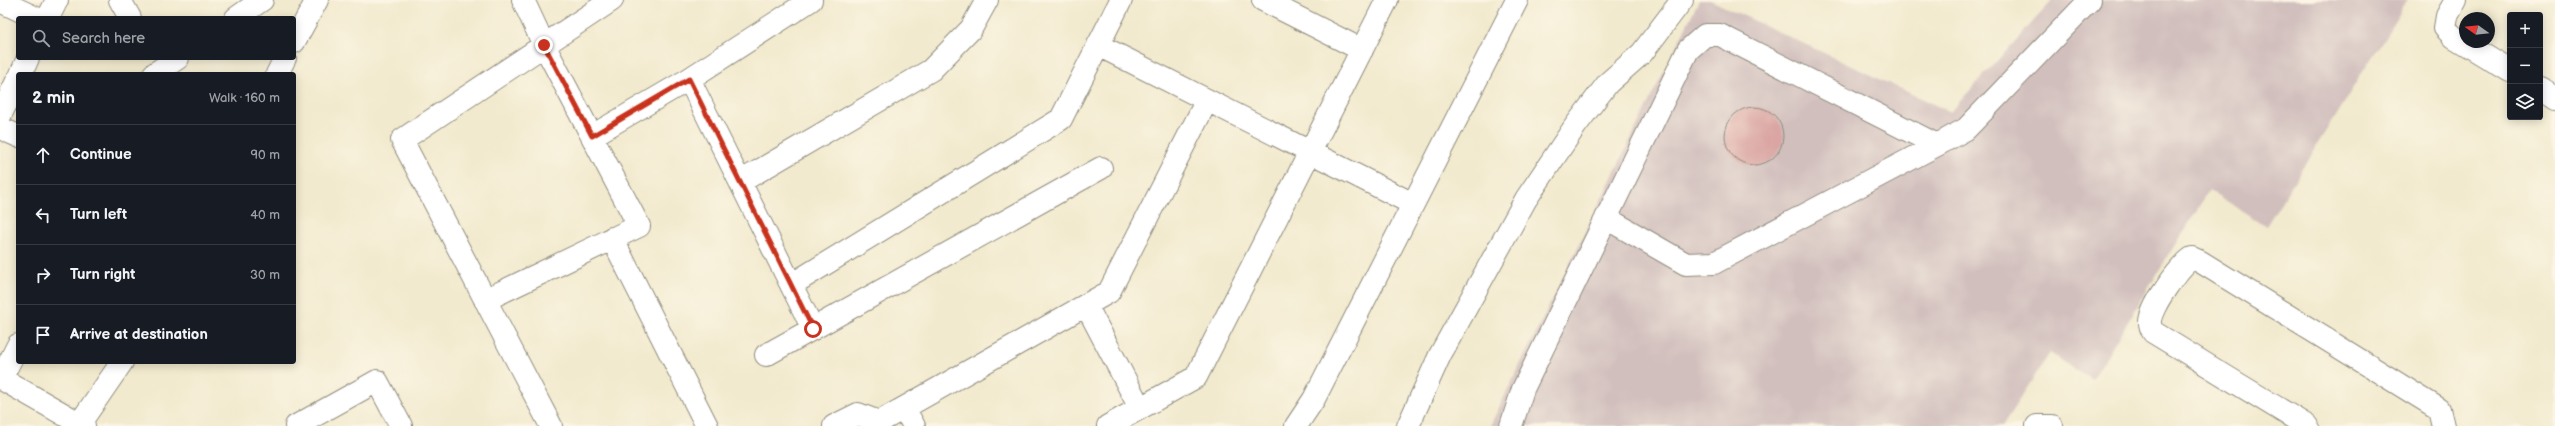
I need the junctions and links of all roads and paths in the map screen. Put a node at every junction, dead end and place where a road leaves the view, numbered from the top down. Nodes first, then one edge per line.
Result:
1 (57, 0) edge
2 (120, 0) edge
3 (262, 0) edge
4 (316, 0) edge
5 (523, 0) edge
6 (612, 0) edge
7 (811, 0) edge
8 (987, 0) edge
9 (1121, 0) edge
10 (1263, 0) edge
11 (1387, 0) edge
12 (1517, 0) edge
13 (1682, 0) edge
14 (2090, 0) edge
15 (2456, 0) edge
16 (0, 1) edge
17 (32, 16) edge
18 (49, 16) edge
19 (129, 16) edge
20 (239, 16) edge
21 (296, 38) edge
22 (544, 45) junction
23 (1098, 45) junction
24 (1362, 50) junction
25 (27, 60) edge
26 (174, 60) edge
27 (285, 60) edge
28 (156, 69) edge
29 (2507, 69) edge
30 (21, 72) edge
31 (278, 72) edge
32 (689, 79) junction
33 (16, 83) edge
34 (2543, 91) edge
35 (2555, 99) edge
36 (1207, 100) junction
37 (0, 116) edge
38 (0, 127) edge
39 (16, 127) edge
40 (16, 135) edge
41 (592, 136) junction
42 (1937, 145) junction
43 (1310, 152) junction
44 (1101, 168) dead end
45 (740, 182) junction
46 (1413, 204) junction
47 (1606, 218) junction
48 (612, 238) junction
49 (791, 285) junction
50 (485, 300) junction
51 (1086, 305) junction
52 (813, 329) junction
53 (16, 349) edge
54 (766, 355) dead end
55 (121, 364) edge
56 (0, 378) edge
57 (1140, 408) junction
58 (909, 417) edge
59 (82, 424) edge
60 (296, 426) edge
61 (401, 426) edge
62 (551, 426) edge
63 (707, 426) edge
64 (834, 426) edge
65 (1108, 426) edge
66 (1296, 426) edge
67 (1408, 426) edge
68 (1511, 426) edge
69 (2037, 426) edge
70 (2052, 426) edge
71 (2307, 426) edge
72 (2443, 426) edge

1 - 18 street
2 - 19 street
3 - 20 street
4 - 21 street
5 - 22 street
6 - 22 street
7 - 32 street
8 - 45 street
9 - 23 street
10 - 24 street
11 - 24 street
12 - 46 street
13 - 67 street
14 - 42 street
15 - 29 street
16 - 17 street
22 - 41 street
22 - 50 street
23 - 36 street
23 - 49 street
24 - 43 street
25 - 30 street
26 - 28 street
27 - 31 street
32 - 41 street
32 - 45 street
33 - 37 street
34 - 35 street
36 - 43 street
36 - 51 street
38 - 39 street
38 - 40 street
41 - 48 street
42 - 47 street
42 - 47 street
43 - 46 street
43 - 57 street
44 - 52 street
45 - 49 street
46 - 66 street
47 - 68 street
48 - 50 street
48 - 63 street
49 - 52 street
50 - 62 street
51 - 57 street
51 - 58 street
52 - 54 street
53 - 56 street
55 - 59 street
56 - 59 street
57 - 65 street
58 - 64 street
60 - 61 street
69 - 70 street
71 - 72 street

